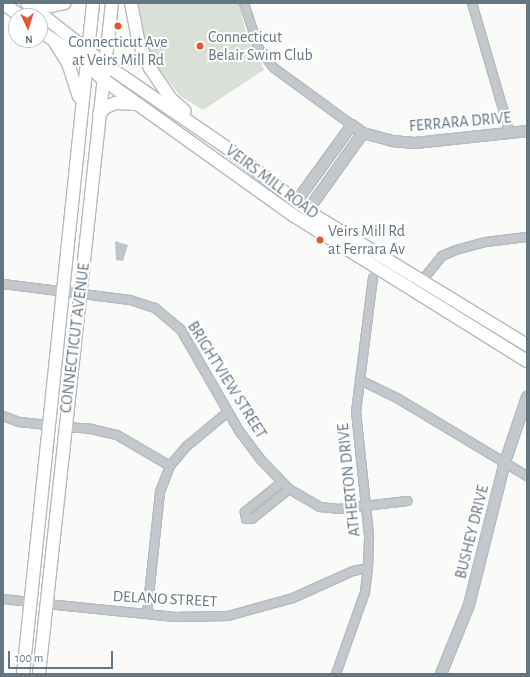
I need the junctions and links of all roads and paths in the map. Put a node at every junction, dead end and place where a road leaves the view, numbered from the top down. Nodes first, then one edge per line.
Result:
1 (27, 3) edge
2 (38, 3) edge
3 (65, 3) edge
4 (93, 3) edge
5 (112, 3) edge
6 (131, 3) edge
7 (244, 3) edge
8 (472, 3) edge
9 (48, 37) edge
10 (54, 41) junction
11 (87, 49) junction
12 (86, 64) junction
13 (106, 65) junction
14 (104, 80) junction
15 (138, 105) junction
16 (80, 113) junction
17 (99, 114) junction
18 (352, 125) junction
19 (527, 132) edge
20 (363, 133) junction
21 (510, 133) junction
22 (230, 150) junction
23 (296, 202) junction
24 (308, 210) junction
25 (294, 216) junction
26 (527, 237) edge
27 (373, 278) dead end
28 (421, 282) junction
29 (3, 284) edge
30 (64, 293) junction
31 (80, 295) junction
32 (527, 346) edge
33 (527, 361) edge
34 (362, 381) junction
35 (527, 396) edge
36 (228, 412) junction
37 (3, 416) edge
38 (48, 425) junction
39 (65, 427) junction
40 (505, 462) junction
41 (170, 466) junction
42 (527, 476) edge
43 (282, 482) junction
44 (289, 489) junction
45 (408, 501) dead end
46 (365, 506) junction
47 (368, 568) junction
48 (3, 599) edge
49 (31, 602) junction
50 (47, 604) junction
51 (147, 614) junction
52 (23, 674) edge
53 (39, 674) edge
54 (336, 674) edge
55 (441, 674) edge

1 - 11 main road, VEIRS MILL ROAD
2 - 3 main road
4 - 11 main road, CONNECTICUT AVENUE
5 - 13 main road, CONNECTICUT AVENUE
6 - 22 main road
7 - 18 street, FERRARA DRIVE
8 - 21 street
9 - 10 main road, VEIRS MILL ROAD
10 - 12 main road, VEIRS MILL ROAD
10 - 16 main road
11 - 12 main road, CONNECTICUT AVENUE
11 - 13 main road, VEIRS MILL ROAD
12 - 14 main road, VEIRS MILL ROAD
12 - 16 main road, CONNECTICUT AVENUE
13 - 14 main road, CONNECTICUT AVENUE
13 - 22 main road, VEIRS MILL ROAD
14 - 15 main road, VEIRS MILL ROAD
14 - 17 main road, CONNECTICUT AVENUE
15 - 17 main road
15 - 25 main road, VEIRS MILL ROAD
16 - 30 main road, CONNECTICUT AVENUE
17 - 31 main road, CONNECTICUT AVENUE
18 - 20 street, FERRARA DRIVE
18 - 23 street
19 - 21 street, FERRARA DRIVE
20 - 21 street, FERRARA DRIVE
20 - 24 street
22 - 23 main road, VEIRS MILL ROAD
23 - 24 main road, VEIRS MILL ROAD
23 - 25 street
24 - 25 street
24 - 28 main road, VEIRS MILL ROAD
25 - 33 main road, VEIRS MILL ROAD
26 - 28 street
27 - 34 street, ATHERTON DRIVE
28 - 32 main road, VEIRS MILL ROAD
29 - 30 street, BRIGHTVIEW STREET
30 - 31 street, BRIGHTVIEW STREET
30 - 38 main road, CONNECTICUT AVENUE
31 - 36 street, BRIGHTVIEW STREET
31 - 39 main road, CONNECTICUT AVENUE
34 - 40 street
34 - 46 street, ATHERTON DRIVE
35 - 40 street, BUSHEY DRIVE
36 - 41 street
36 - 43 street, BRIGHTVIEW STREET
37 - 38 street
38 - 49 main road, CONNECTICUT AVENUE
39 - 41 street
39 - 50 main road, CONNECTICUT AVENUE
40 - 42 street
40 - 55 street, BUSHEY DRIVE
41 - 51 street
43 - 44 street, BRIGHTVIEW STREET
43 - 44 street
44 - 46 street, BRIGHTVIEW STREET
45 - 46 street, BRIGHTVIEW STREET
46 - 47 street, ATHERTON DRIVE
47 - 51 street, DELANO STREET
47 - 54 street, ATHERTON DRIVE
48 - 49 street
49 - 52 main road, CONNECTICUT AVENUE
50 - 51 street, DELANO STREET
50 - 53 main road, CONNECTICUT AVENUE

